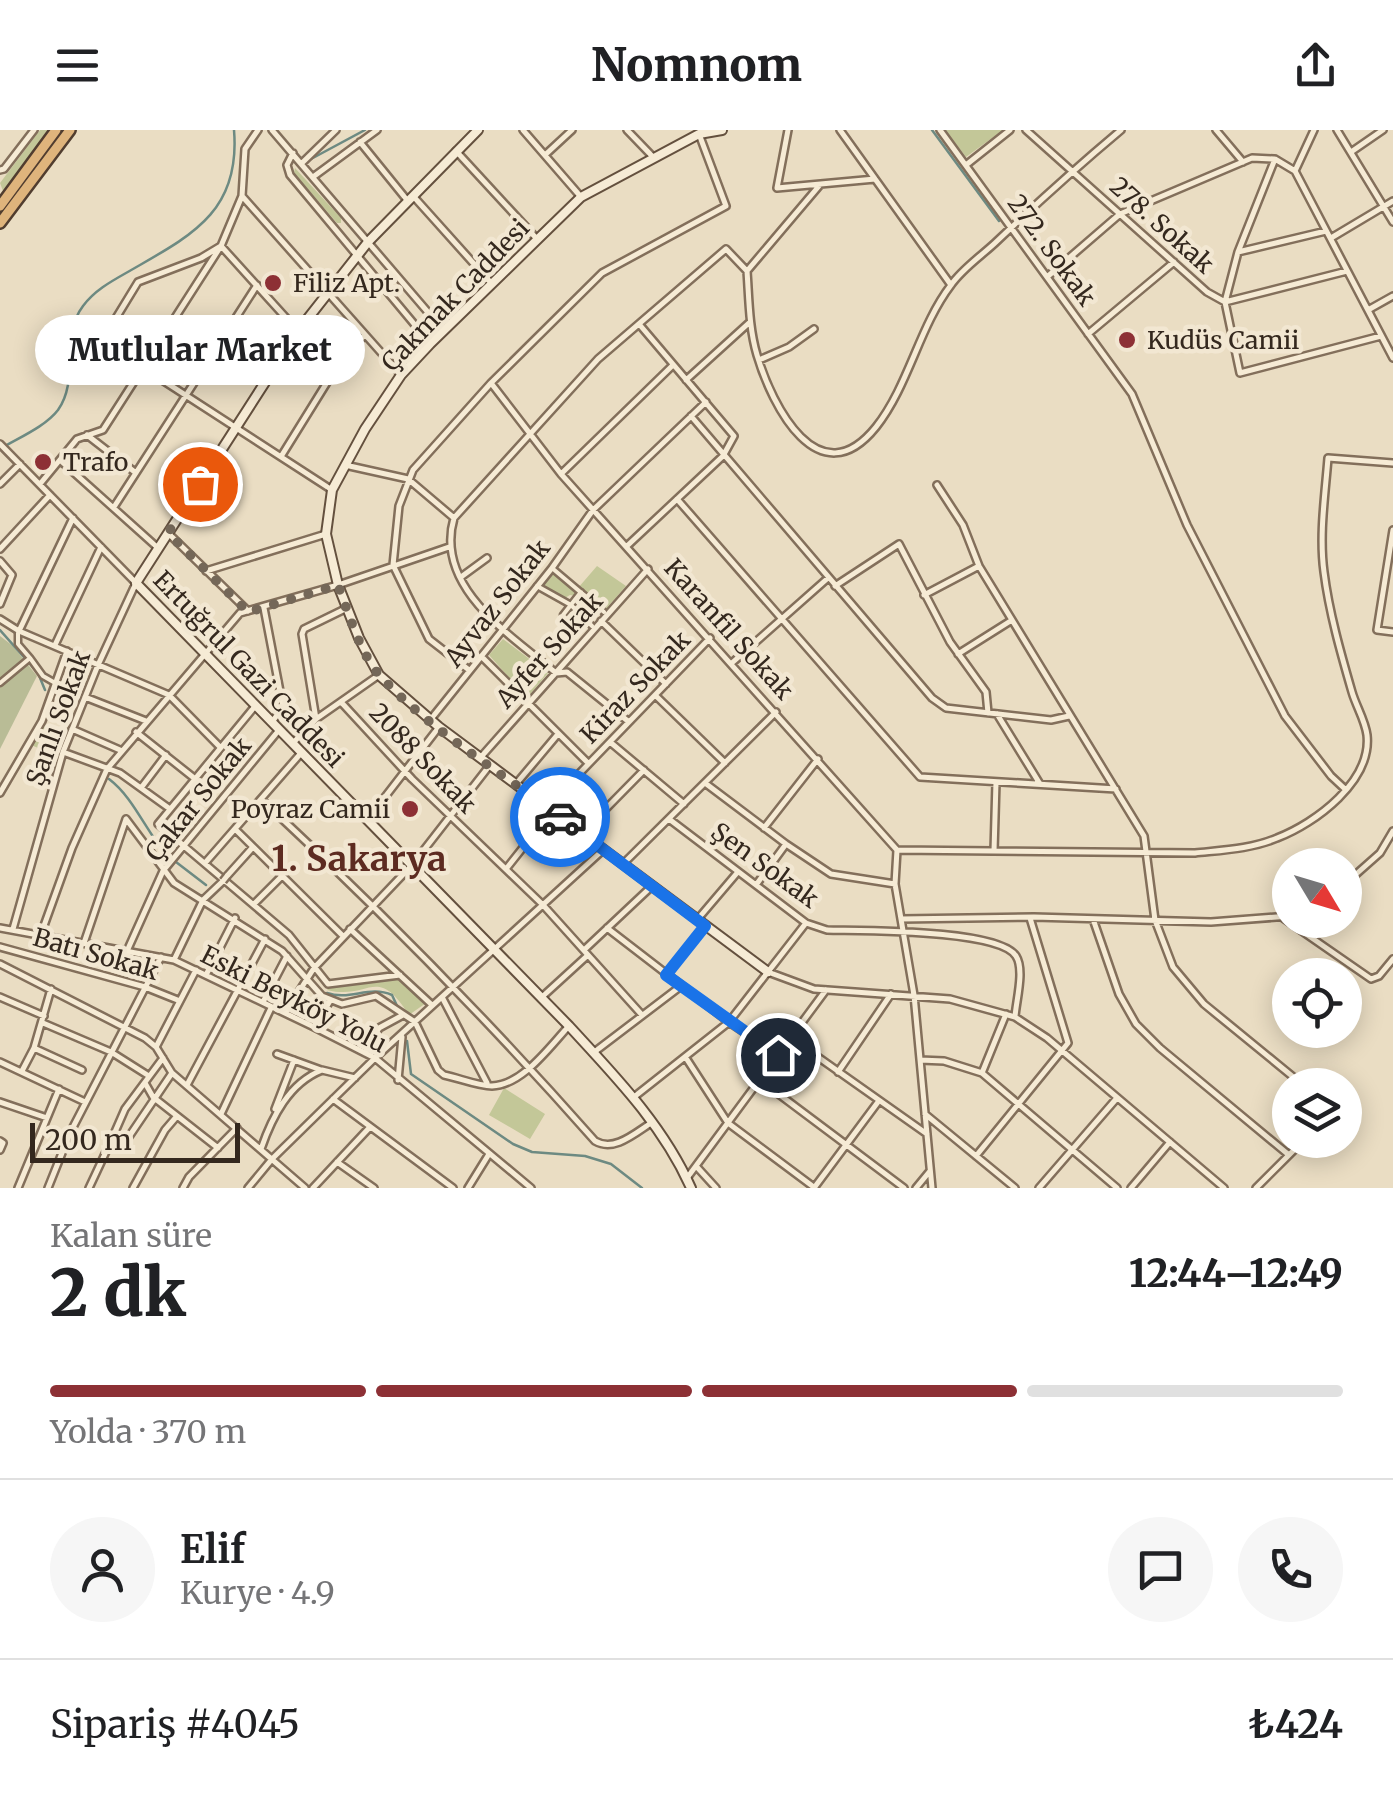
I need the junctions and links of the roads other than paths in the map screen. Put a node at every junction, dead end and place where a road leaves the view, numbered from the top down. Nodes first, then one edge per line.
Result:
1 (34, 130) edge
2 (56, 130) edge
3 (70, 130) edge
4 (258, 130) edge
5 (272, 130) edge
6 (336, 130) edge
7 (378, 130) edge
8 (478, 130) edge
9 (522, 130) edge
10 (572, 130) edge
11 (627, 130) edge
12 (722, 130) edge
13 (788, 130) edge
14 (840, 130) edge
15 (940, 130) edge
16 (1010, 130) edge
17 (1026, 130) edge
18 (1121, 130) edge
19 (1216, 130) edge
20 (1314, 130) edge
21 (1338, 130) edge
22 (1383, 130) edge
23 (699, 134) junction
24 (360, 142) junction
25 (456, 152) junction
26 (1351, 152) junction
27 (293, 154) junction
28 (545, 156) junction
29 (653, 156) junction
30 (1275, 160) junction
31 (1244, 162) junction
32 (302, 163) junction
33 (966, 165) junction
34 (1, 170) edge
35 (1072, 172) junction
36 (1295, 172) junction
37 (313, 177) junction
38 (875, 179) junction
39 (820, 186) junction
40 (242, 196) junction
41 (582, 196) junction
42 (410, 198) junction
43 (1393, 201) edge
44 (0, 206) edge
45 (1384, 207) junction
46 (1120, 214) junction
47 (1393, 222) edge
48 (0, 223) edge
49 (1011, 228) junction
50 (1328, 235) junction
51 (537, 239) junction
52 (368, 242) junction
53 (221, 246) junction
54 (1238, 252) junction
55 (357, 256) junction
56 (1174, 262) junction
57 (1347, 270) junction
58 (748, 271) junction
59 (1047, 277) junction
60 (492, 284) junction
61 (951, 285) junction
62 (257, 286) junction
63 (328, 292) junction
64 (1393, 296) edge
65 (1224, 302) junction
66 (1368, 310) junction
67 (750, 322) junction
68 (639, 324) junction
69 (814, 329) dead end
70 (298, 331) junction
71 (444, 331) junction
72 (1088, 334) junction
73 (364, 335) junction
74 (1381, 336) junction
75 (430, 344) junction
76 (1393, 358) edge
77 (759, 360) junction
78 (672, 366) junction
79 (143, 367) junction
80 (401, 374) junction
81 (686, 380) junction
82 (491, 383) junction
83 (187, 396) junction
84 (706, 402) junction
85 (691, 416) junction
86 (236, 426) junction
87 (85, 434) junction
88 (530, 436) junction
89 (0, 444) edge
90 (281, 456) junction
91 (723, 456) junction
92 (60, 461) junction
93 (20, 464) junction
94 (1393, 464) edge
95 (345, 465) junction
96 (136, 472) junction
97 (561, 474) junction
98 (408, 479) junction
99 (0, 484) edge
100 (40, 484) junction
101 (938, 486) dead end
102 (332, 490) junction
103 (50, 495) junction
104 (677, 499) junction
105 (114, 507) junction
106 (592, 510) junction
107 (73, 518) junction
108 (454, 518) junction
109 (1393, 530) edge
110 (168, 533) junction
111 (326, 534) junction
112 (101, 546) junction
113 (627, 546) junction
114 (449, 547) junction
115 (158, 548) junction
116 (0, 549) edge
117 (486, 558) dead end
118 (0, 562) edge
119 (393, 564) junction
120 (979, 566) junction
121 (552, 568) junction
122 (648, 569) junction
123 (206, 571) junction
124 (462, 577) junction
125 (828, 578) junction
126 (136, 583) junction
127 (338, 585) junction
128 (538, 586) junction
129 (835, 586) junction
130 (581, 592) junction
131 (924, 595) junction
132 (0, 604) edge
133 (571, 605) junction
134 (264, 608) junction
135 (347, 608) junction
136 (248, 612) junction
137 (604, 612) dead end
138 (563, 615) dead end
139 (0, 619) edge
140 (782, 619) junction
141 (1012, 620) junction
142 (602, 621) junction
143 (592, 626) dead end
144 (502, 628) junction
145 (19, 630) junction
146 (1393, 632) edge
147 (710, 638) junction
148 (55, 646) junction
149 (67, 651) junction
150 (206, 654) junction
151 (958, 654) junction
152 (481, 656) junction
153 (28, 660) junction
154 (732, 662) junction
155 (98, 665) junction
156 (469, 670) junction
157 (556, 673) junction
158 (379, 675) junction
159 (1, 680) edge
160 (56, 684) junction
161 (666, 684) junction
162 (169, 695) junction
163 (655, 695) junction
164 (85, 697) junction
165 (341, 702) junction
166 (528, 704) junction
167 (256, 706) junction
168 (776, 712) junction
169 (988, 713) junction
170 (997, 714) junction
171 (1070, 716) junction
172 (316, 719) junction
173 (430, 719) junction
174 (146, 721) junction
175 (629, 722) junction
176 (276, 726) junction
177 (439, 726) junction
178 (72, 729) junction
179 (136, 732) junction
180 (558, 734) junction
181 (610, 742) junction
182 (292, 743) junction
183 (220, 747) junction
184 (121, 750) junction
185 (64, 752) junction
186 (302, 752) junction
187 (166, 755) junction
188 (480, 758) junction
189 (818, 759) junction
190 (589, 763) junction
191 (725, 763) junction
192 (490, 764) junction
193 (107, 769) junction
194 (406, 770) junction
195 (644, 770) junction
196 (194, 778) junction
197 (996, 782) junction
198 (705, 783) junction
199 (516, 784) junction
200 (1040, 784) junction
201 (141, 788) junction
202 (1116, 789) junction
203 (1346, 790) junction
204 (0, 794) edge
205 (260, 799) junction
206 (684, 804) junction
207 (170, 809) junction
208 (550, 809) junction
209 (450, 815) junction
210 (368, 819) junction
211 (669, 819) junction
212 (764, 828) junction
213 (234, 829) junction
214 (1393, 831) edge
215 (582, 833) junction
216 (786, 844) junction
217 (184, 846) junction
218 (253, 847) junction
219 (604, 849) junction
220 (896, 850) junction
221 (994, 851) junction
222 (1148, 852) junction
223 (205, 862) junction
224 (413, 864) junction
225 (623, 864) junction
226 (506, 869) junction
227 (1362, 869) edge
228 (163, 871) junction
229 (738, 872) junction
230 (282, 876) junction
231 (895, 884) junction
232 (756, 885) junction
233 (652, 886) junction
234 (204, 900) junction
235 (254, 904) junction
236 (374, 904) junction
237 (542, 905) junction
238 (235, 918) junction
239 (1030, 918) junction
240 (1272, 918) edge
241 (1093, 919) junction
242 (901, 920) junction
243 (1155, 920) junction
244 (701, 923) junction
245 (806, 923) junction
246 (0, 928) edge
247 (607, 928) junction
248 (13, 929) junction
249 (350, 929) junction
250 (41, 934) junction
251 (904, 934) junction
252 (344, 936) junction
253 (1312, 938) edge
254 (264, 939) junction
255 (84, 943) junction
256 (0, 948) edge
257 (495, 948) junction
258 (127, 951) junction
259 (586, 953) junction
260 (288, 956) junction
261 (160, 957) junction
262 (1393, 959) edge
263 (174, 960) junction
264 (0, 964) edge
265 (314, 968) junction
266 (196, 970) junction
267 (768, 972) junction
268 (206, 975) junction
269 (666, 975) junction
270 (400, 976) junction
271 (306, 979) junction
272 (454, 986) junction
273 (681, 986) junction
274 (145, 987) junction
275 (51, 989) junction
276 (238, 990) junction
277 (826, 990) junction
278 (891, 994) junction
279 (914, 995) junction
280 (0, 997) edge
281 (442, 997) junction
282 (542, 998) junction
283 (180, 1001) junction
284 (330, 1001) junction
285 (263, 1003) junction
286 (432, 1006) junction
287 (272, 1007) junction
288 (285, 1014) junction
289 (1006, 1014) junction
290 (642, 1015) junction
291 (403, 1016) junction
292 (1014, 1017) junction
293 (44, 1019) junction
294 (415, 1022) junction
295 (729, 1022) junction
296 (314, 1026) junction
297 (569, 1026) junction
298 (124, 1027) junction
299 (402, 1034) junction
300 (791, 1038) junction
301 (156, 1047) junction
302 (34, 1048) junction
303 (111, 1052) junction
304 (594, 1052) junction
305 (1063, 1052) junction
306 (278, 1054) dead end
307 (366, 1054) junction
308 (778, 1055) junction
309 (163, 1058) junction
310 (375, 1058) junction
311 (686, 1058) junction
312 (294, 1060) junction
313 (920, 1060) junction
314 (0, 1062) edge
315 (529, 1067) junction
316 (1283, 1068) edge
317 (82, 1070) dead end
318 (322, 1070) junction
319 (22, 1072) junction
320 (838, 1072) junction
321 (172, 1073) junction
322 (982, 1074) junction
323 (149, 1076) junction
324 (355, 1078) junction
325 (398, 1080) junction
326 (760, 1080) junction
327 (145, 1083) junction
328 (187, 1085) junction
329 (488, 1085) junction
330 (59, 1089) junction
331 (153, 1097) junction
332 (634, 1097) junction
333 (1117, 1098) junction
334 (333, 1099) junction
335 (878, 1101) junction
336 (0, 1102) edge
337 (85, 1102) junction
338 (1019, 1105) junction
339 (274, 1113) junction
340 (221, 1114) junction
341 (925, 1114) junction
342 (177, 1116) junction
343 (47, 1118) junction
344 (652, 1122) junction
345 (728, 1123) junction
346 (370, 1127) junction
347 (237, 1128) junction
348 (927, 1134) junction
349 (0, 1141) edge
350 (1272, 1141) edge
351 (110, 1142) junction
352 (1170, 1142) junction
353 (846, 1144) junction
354 (218, 1148) junction
355 (261, 1149) junction
356 (0, 1150) edge
357 (1072, 1150) junction
358 (489, 1154) junction
359 (976, 1156) junction
360 (1286, 1158) edge
361 (272, 1159) junction
362 (337, 1162) junction
363 (696, 1166) junction
364 (930, 1172) junction
365 (687, 1178) junction
366 (1215, 1181) junction
367 (18, 1188) edge
368 (48, 1188) edge
369 (90, 1188) edge
370 (133, 1188) edge
371 (183, 1188) edge
372 (248, 1188) edge
373 (305, 1188) edge
374 (313, 1188) edge
375 (374, 1188) edge
376 (453, 1188) edge
377 (468, 1188) edge
378 (531, 1188) edge
379 (692, 1188) edge
380 (716, 1188) edge
381 (814, 1188) edge
382 (904, 1188) edge
383 (916, 1188) edge
384 (932, 1188) edge
385 (1015, 1188) edge
386 (1039, 1188) edge
387 (1117, 1188) edge
388 (1132, 1188) edge
389 (1209, 1188) edge
390 (1224, 1188) edge
391 (1256, 1188) edge

1 - 34 street
2 - 44 highway
3 - 48 highway
4 - 40 street
5 - 27 street
6 - 32 street
7 - 24 street
8 - 25 main road
9 - 28 street
10 - 28 street
11 - 29 street
12 - 23 main road, Çakmak Caddesi
13 - 39 street
14 - 38 street
15 - 33 street, 272. Sokak
16 - 33 street
17 - 35 street, 278. Sokak
18 - 35 street
19 - 31 street
20 - 36 street
21 - 26 street
22 - 26 street
23 - 29 main road, Çakmak Caddesi
23 - 82 street
24 - 37 street
24 - 42 street
25 - 42 main road
25 - 51 street
26 - 45 street
27 - 32 street
27 - 55 street
28 - 41 street
29 - 41 main road, Çakmak Caddesi
30 - 31 street
30 - 36 street
30 - 54 street
31 - 46 street
32 - 37 street
33 - 49 street, 272. Sokak
35 - 46 street, 278. Sokak
35 - 49 street
36 - 50 street
37 - 52 street
38 - 39 street
38 - 61 street
39 - 58 street
40 - 53 street
40 - 63 street
41 - 51 main road, Çakmak Caddesi
42 - 52 main road
42 - 60 street
43 - 45 street
45 - 47 street
45 - 50 street
46 - 56 street, 278. Sokak
46 - 59 street
49 - 59 street, 272. Sokak
49 - 61 street
50 - 54 street
50 - 57 street
51 - 60 main road, Çakmak Caddesi
52 - 55 main road
52 - 71 street
53 - 62 street
53 - 79 street
53 - 79 street
54 - 65 street
55 - 63 main road
55 - 75 street
56 - 65 street, 278. Sokak
56 - 72 street
57 - 65 street, 278. Sokak
57 - 66 street
58 - 67 street
58 - 68 street
59 - 72 street, 272. Sokak
60 - 71 main road, Çakmak Caddesi
61 - 77 street
62 - 70 street
62 - 83 street
63 - 70 main road
63 - 73 street
64 - 66 street
65 - 74 street
66 - 74 street
67 - 77 street
67 - 81 street
68 - 78 street
68 - 88 street
69 - 77 street
70 - 86 main road
71 - 75 main road, Çakmak Caddesi
72 - 203 street, 272. Sokak
73 - 80 street
73 - 90 street
74 - 76 street
75 - 80 main road, Çakmak Caddesi
78 - 81 street
78 - 97 street
79 - 83 street
79 - 87 street
80 - 95 main road, Çakmak Caddesi
81 - 84 street
82 - 88 street, Karanfil Sokak
82 - 98 street
83 - 86 street
83 - 96 street
84 - 85 street, Ayvaz Sokak
84 - 91 street
85 - 91 street
85 - 106 street, Ayvaz Sokak
86 - 90 street
86 - 110 main road
87 - 92 street
87 - 96 street
88 - 97 street, Karanfil Sokak
88 - 108 street
89 - 93 street, Ertuğrul Gazi Caddesi
90 - 102 street
91 - 104 street
91 - 125 street
92 - 100 street
92 - 105 street
93 - 99 street
93 - 100 street, Ertuğrul Gazi Caddesi
94 - 203 street
95 - 98 street
95 - 102 main road, Çakmak Caddesi
96 - 105 street
97 - 106 street, Karanfil Sokak
98 - 108 street
98 - 119 street
100 - 103 street, Ertuğrul Gazi Caddesi
101 - 120 street
102 - 111 main road, Çakmak Caddesi
103 - 107 street, Ertuğrul Gazi Caddesi
103 - 116 street
104 - 113 street
104 - 140 street
105 - 115 street
106 - 113 street, Karanfil Sokak
106 - 121 street, Ayvaz Sokak
107 - 112 street, Ertuğrul Gazi Caddesi
107 - 145 street
108 - 114 street
109 - 146 street
110 - 115 main road
110 - 123 street
111 - 123 street
111 - 127 main road, Çakmak Caddesi
112 - 126 street, Ertuğrul Gazi Caddesi
112 - 148 street
113 - 122 street, Karanfil Sokak
114 - 119 street
114 - 124 street
115 - 126 main road
117 - 124 street
118 - 132 street
119 - 127 street
119 - 156 street
120 - 131 street
120 - 141 street
121 - 128 street, Ayvaz Sokak
121 - 130 street
122 - 142 street, Ayfer Sokak
122 - 147 street, Karanfil Sokak
123 - 136 street
124 - 144 street
125 - 129 street
125 - 140 street
126 - 150 main road, Ertuğrul Gazi Caddesi
126 - 155 street, Şanlı Sokak
127 - 134 street
127 - 135 main road, Çakmak Caddesi
128 - 133 street
128 - 144 street, Ayvaz Sokak
129 - 131 street
129 - 169 street
130 - 133 street
130 - 137 street
131 - 151 street
133 - 138 street
133 - 143 street
134 - 136 street
134 - 176 street
135 - 158 main road, Çakmak Caddesi
135 - 172 street
136 - 150 street
139 - 145 street
140 - 154 street
140 - 197 street
141 - 151 street
141 - 171 street
142 - 157 street, Ayfer Sokak
142 - 161 street
144 - 152 street, Ayvaz Sokak
144 - 157 street
145 - 148 street
145 - 153 street
147 - 154 street, Karanfil Sokak
147 - 161 street, Kiraz Sokak
148 - 149 street
149 - 155 street
149 - 160 street
150 - 162 street
150 - 167 main road, Ertuğrul Gazi Caddesi
151 - 169 street
152 - 156 street, Ayvaz Sokak
152 - 166 street
153 - 159 street
153 - 160 street
154 - 168 street, Karanfil Sokak
155 - 162 street
155 - 164 street, Şanlı Sokak
156 - 173 street, Ayvaz Sokak
157 - 166 street, Ayfer Sokak
157 - 175 street
158 - 165 street
158 - 173 main road, Çakmak Caddesi
160 - 204 street
161 - 163 street, Kiraz Sokak
162 - 174 street
162 - 183 street
163 - 175 street, Kiraz Sokak
163 - 191 street
164 - 174 street
164 - 178 street, Şanlı Sokak
165 - 172 street
165 - 194 street, 2088 Sokak
166 - 180 street
166 - 188 street, Ayfer Sokak
167 - 176 main road, Ertuğrul Gazi Caddesi
167 - 183 street
168 - 189 street, Karanfil Sokak
168 - 191 street
169 - 170 street
170 - 171 street
170 - 200 street
171 - 202 street
172 - 182 street
173 - 177 main road, Çakmak Caddesi
174 - 179 street
175 - 181 street, Kiraz Sokak
176 - 182 main road, Ertuğrul Gazi Caddesi
176 - 217 street, Çakar Sokak
177 - 188 main road, Çakmak Caddesi
177 - 194 street
178 - 184 street
178 - 185 street, Şanlı Sokak
179 - 184 street
179 - 187 street
180 - 190 street
180 - 199 street
181 - 190 street, Kiraz Sokak
181 - 195 street
182 - 186 main road, Ertuğrul Gazi Caddesi
183 - 196 street
184 - 193 street
185 - 193 street
185 - 248 street, Şanlı Sokak
186 - 205 street
186 - 210 main road, Ertuğrul Gazi Caddesi
187 - 196 street
187 - 201 street
188 - 192 main road, Çakmak Caddesi
189 - 212 street
189 - 220 street, Karanfil Sokak
190 - 208 street, Kiraz Sokak
191 - 198 street
192 - 199 main road, Çakmak Caddesi
192 - 209 street
193 - 201 street
193 - 250 street
194 - 209 street, 2088 Sokak
194 - 210 street
195 - 206 street
195 - 215 street
196 - 207 street
197 - 200 street
197 - 221 street
198 - 206 street
198 - 212 street
199 - 208 main road, Çakmak Caddesi
200 - 202 street
201 - 207 street
202 - 222 street
203 - 222 street
205 - 213 street
205 - 236 street
206 - 211 street
207 - 217 street
208 - 215 main road, Çakmak Caddesi
208 - 226 street, Kiraz Sokak
209 - 224 street
209 - 226 street, 2088 Sokak
210 - 224 main road, Ertuğrul Gazi Caddesi
211 - 225 street
211 - 229 street, Şen Sokak
212 - 216 street
213 - 218 street
213 - 223 street
214 - 227 street
215 - 219 main road, Çakmak Caddesi
216 - 231 street
216 - 232 street
217 - 223 street
217 - 228 street, Çakar Sokak
218 - 230 street
218 - 234 street
219 - 225 main road, Çakmak Caddesi
219 - 237 street
220 - 221 street
220 - 231 street
221 - 222 street
222 - 243 street
223 - 235 street
224 - 236 street
224 - 257 main road, Ertuğrul Gazi Caddesi
225 - 233 main road, Çakmak Caddesi
226 - 237 street, 2088 Sokak
228 - 234 street
228 - 255 street
228 - 258 street, Çakar Sokak
229 - 232 street, Şen Sokak
229 - 244 street
230 - 235 street
230 - 252 street
231 - 242 street
232 - 245 street, Şen Sokak
233 - 244 main road, Çakmak Caddesi
233 - 247 street
234 - 238 street
234 - 263 street
235 - 265 street
236 - 249 street
236 - 272 street
237 - 257 street
237 - 259 street, 2088 Sokak
238 - 254 street
238 - 268 street
239 - 241 street
239 - 242 street
239 - 305 street
240 - 243 street
241 - 243 street
241 - 350 street
242 - 251 street
243 - 316 street
244 - 267 main road, Çakmak Caddesi
244 - 269 street
245 - 251 street, Şen Sokak
245 - 267 street
246 - 248 street, Eski Beyköy Yolu
247 - 259 street
247 - 269 street
248 - 250 street, Eski Beyköy Yolu
249 - 252 street
249 - 270 street
250 - 255 street, Eski Beyköy Yolu
251 - 279 street
251 - 292 street, Şen Sokak
252 - 265 street
253 - 262 street
254 - 260 street
254 - 276 street
255 - 258 street, Eski Beyköy Yolu
256 - 274 street, Batı Sokak
257 - 272 street
257 - 282 main road, Ertuğrul Gazi Caddesi
258 - 261 street, Eski Beyköy Yolu
259 - 282 street
259 - 290 street, 2088 Sokak
260 - 271 street
260 - 285 street
261 - 263 street, Eski Beyköy Yolu
261 - 274 street
263 - 266 street, Eski Beyköy Yolu
264 - 275 street
265 - 270 street
265 - 271 street
266 - 268 street, Eski Beyköy Yolu
266 - 283 street
267 - 277 street
267 - 295 street
268 - 276 street, Eski Beyköy Yolu
269 - 273 street
270 - 286 street
271 - 284 street
271 - 288 street
272 - 281 street
272 - 315 street
273 - 290 street
273 - 295 street
274 - 283 street, Batı Sokak
274 - 298 street
275 - 293 street
275 - 298 street
276 - 285 street, Eski Beyköy Yolu
276 - 328 street
277 - 278 street
277 - 300 street
278 - 279 street
278 - 320 street
279 - 289 street
279 - 313 street
280 - 293 street
281 - 286 street
281 - 329 street
282 - 297 main road, Ertuğrul Gazi Caddesi
283 - 301 street
284 - 291 street
284 - 296 street
285 - 287 street, Eski Beyköy Yolu
286 - 294 street
287 - 288 street, Eski Beyköy Yolu
287 - 340 street
288 - 296 street, Eski Beyköy Yolu
289 - 292 street
289 - 322 street
290 - 304 street
291 - 294 street
291 - 307 street
292 - 305 street
293 - 302 street
293 - 303 street
294 - 299 street
294 - 329 street
295 - 308 street
295 - 311 street
296 - 307 street, Eski Beyköy Yolu
297 - 304 main road, Ertuğrul Gazi Caddesi
297 - 315 street
298 - 301 street
298 - 303 street
299 - 310 street
299 - 325 street
300 - 308 street
300 - 320 street
301 - 309 street
302 - 317 street
302 - 319 street
303 - 323 street
303 - 337 street
304 - 332 main road, Ertuğrul Gazi Caddesi
305 - 333 street
305 - 338 street
306 - 312 street
307 - 310 street, Eski Beyköy Yolu
308 - 326 street
309 - 321 street
309 - 323 street
310 - 324 street
310 - 325 street, Eski Beyköy Yolu
311 - 332 street
311 - 345 street
312 - 318 street
312 - 339 street
313 - 322 street
313 - 341 street
314 - 319 street
315 - 329 street
315 - 344 street
318 - 324 street
318 - 339 street
319 - 330 street
320 - 335 street
321 - 328 street
321 - 331 street
322 - 338 street
323 - 327 street
324 - 334 street
325 - 358 street, Eski Beyköy Yolu
326 - 345 street
326 - 353 street
327 - 331 street
327 - 351 street
328 - 340 street
330 - 337 street
330 - 343 street
331 - 342 street
331 - 351 street
332 - 344 main road, Ertuğrul Gazi Caddesi
333 - 352 street
333 - 357 street
334 - 346 street
334 - 361 street
335 - 348 street
335 - 353 street
336 - 343 street
337 - 368 street
338 - 357 street
338 - 359 street
339 - 355 street
340 - 347 street
341 - 348 street
341 - 359 street
342 - 354 street
342 - 370 street
343 - 367 street
344 - 365 main road, Ertuğrul Gazi Caddesi
345 - 363 street
345 - 381 street
346 - 362 street
346 - 376 street
347 - 354 street
347 - 355 street
348 - 364 street
349 - 356 street
351 - 369 street
352 - 366 street
352 - 388 street
353 - 381 street
353 - 382 street
354 - 371 street
355 - 361 street
357 - 386 street
357 - 387 street
358 - 377 street
358 - 378 street, Eski Beyköy Yolu
359 - 385 street
360 - 391 street
361 - 372 street
361 - 373 street
362 - 374 street
362 - 375 street
363 - 365 street
363 - 380 street
364 - 383 street
364 - 384 street
365 - 379 main road, Ertuğrul Gazi Caddesi
366 - 389 street
366 - 390 street

